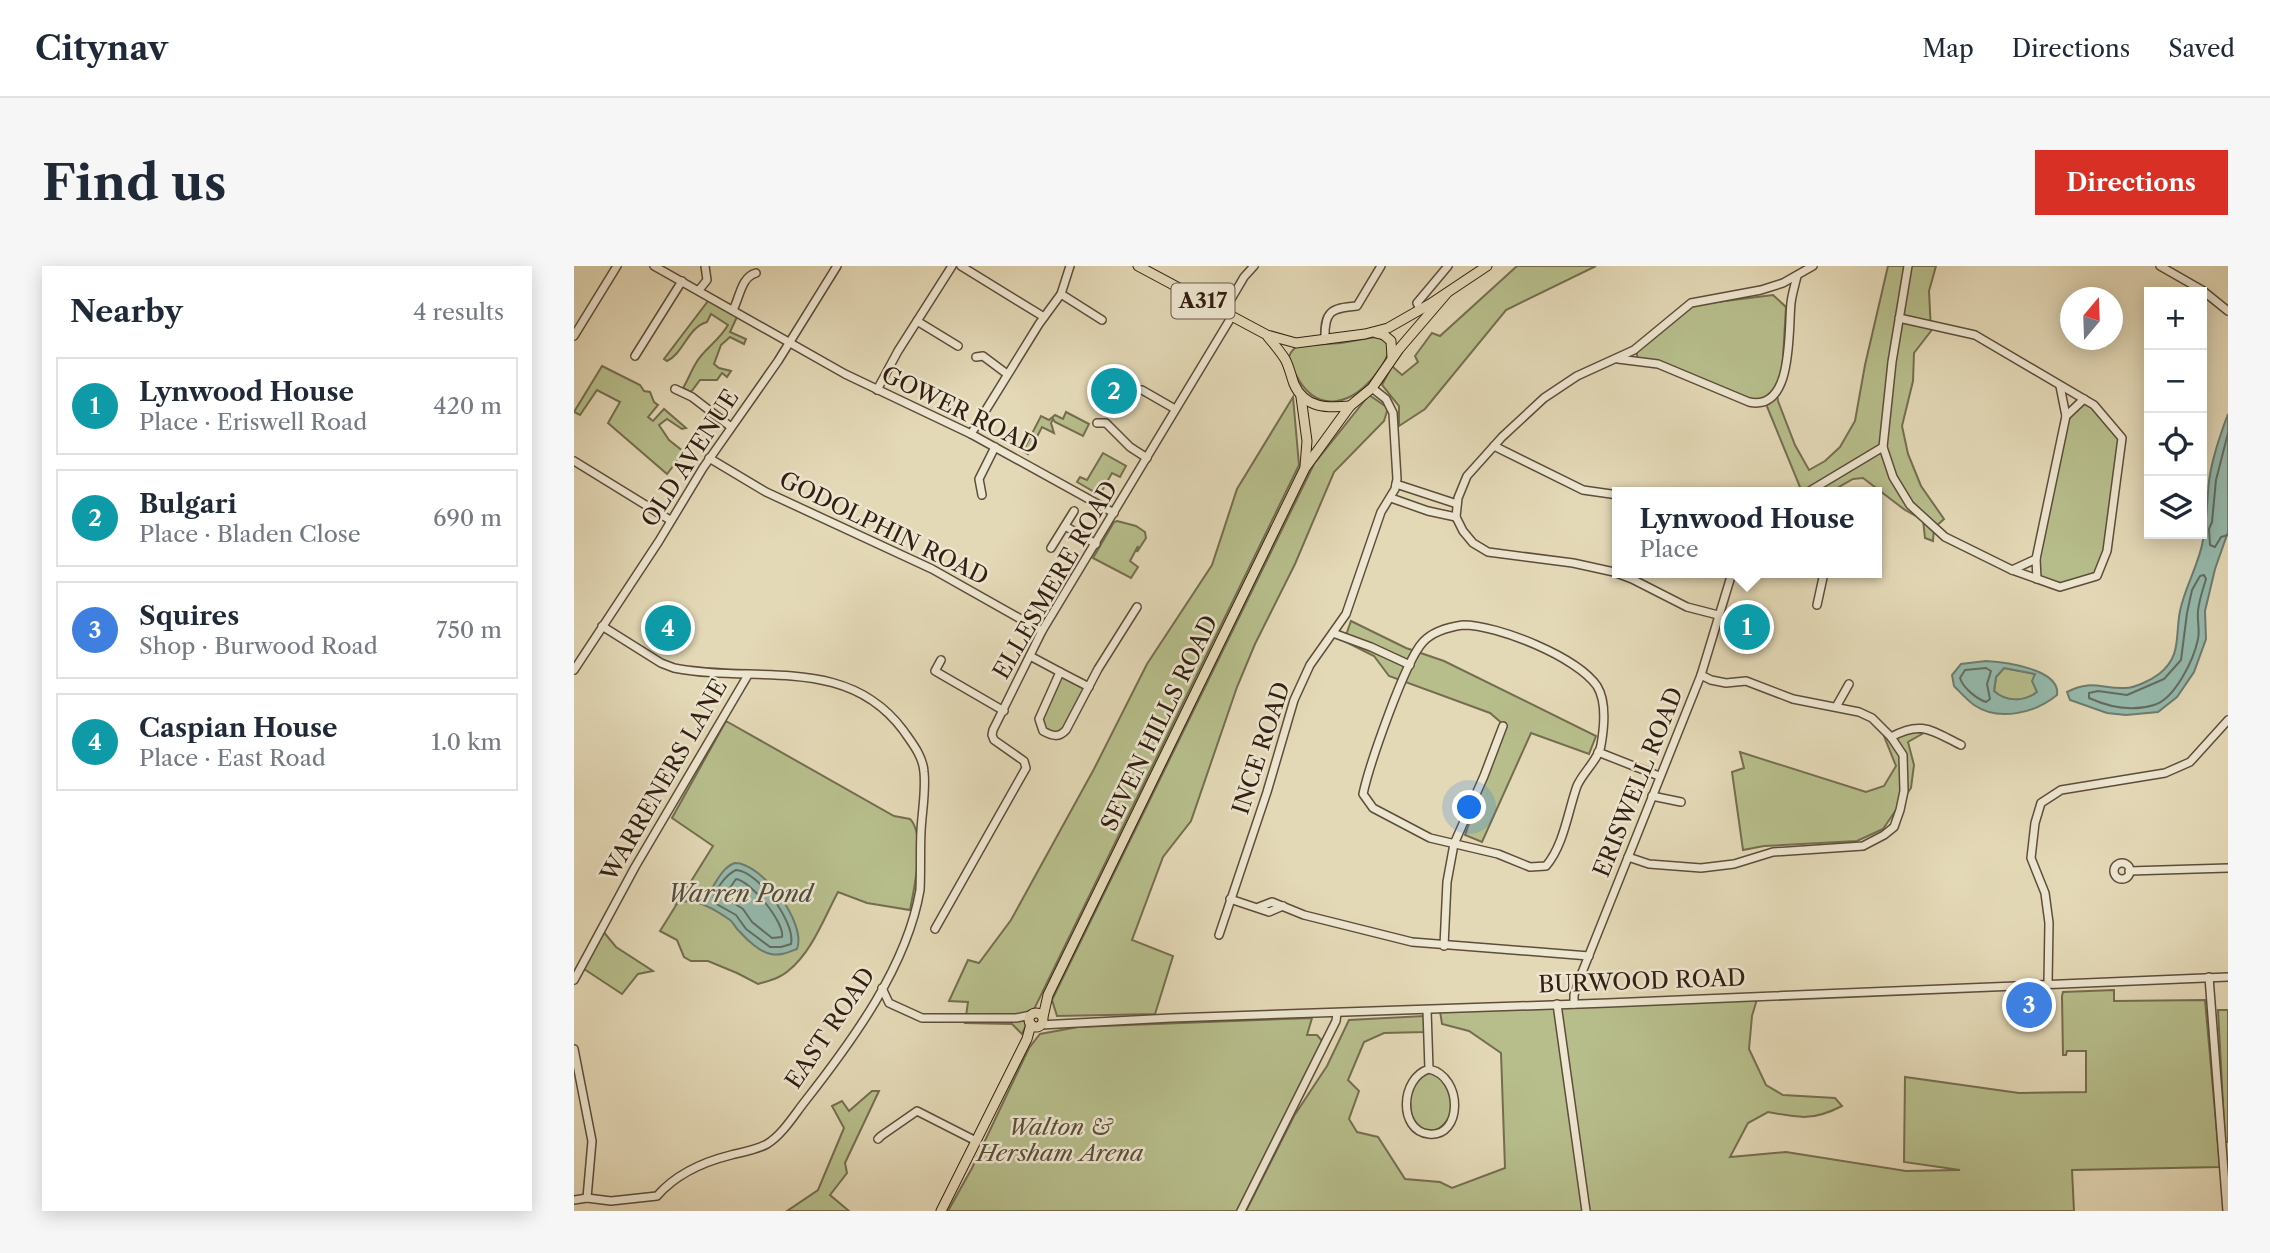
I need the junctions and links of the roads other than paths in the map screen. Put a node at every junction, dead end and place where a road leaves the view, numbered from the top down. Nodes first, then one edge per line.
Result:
1 (617, 266) edge
2 (654, 266) edge
3 (705, 266) edge
4 (837, 266) edge
5 (952, 266) edge
6 (961, 266) edge
7 (1070, 266) edge
8 (1138, 266) edge
9 (1254, 266) edge
10 (1381, 266) edge
11 (1448, 266) edge
12 (1487, 266) edge
13 (1813, 266) edge
14 (1908, 266) edge
15 (2160, 266) edge
16 (756, 273) dead end
17 (1797, 276) junction
18 (682, 281) junction
19 (699, 290) junction
20 (1061, 295) junction
21 (733, 310) junction
22 (2228, 312) edge
23 (1228, 314) junction
24 (1423, 314) junction
25 (1044, 317) junction
26 (1899, 318) junction
27 (1102, 320) dead end
28 (917, 321) junction
29 (1374, 332) junction
30 (1267, 335) junction
31 (574, 336) edge
32 (1325, 340) junction
33 (789, 343) junction
34 (1296, 344) junction
35 (958, 346) dead end
36 (635, 356) dead end
37 (976, 357) dead end
38 (1391, 359) junction
39 (1617, 359) junction
40 (1286, 360) junction
41 (1007, 374) junction
42 (2060, 386) junction
43 (1372, 388) junction
44 (674, 389) dead end
45 (877, 390) junction
46 (1137, 390) dead end
47 (1300, 394) junction
48 (2084, 399) junction
49 (1350, 406) junction
50 (1175, 409) junction
51 (2066, 416) junction
52 (1097, 423) dead end
53 (731, 427) junction
54 (971, 435) junction
55 (1494, 446) junction
56 (996, 447) junction
57 (1883, 447) junction
58 (709, 458) junction
59 (1147, 458) junction
60 (574, 461) edge
61 (1305, 468) junction
62 (1396, 484) junction
63 (1816, 487) edge
64 (1612, 494) edge
65 (982, 495) dead end
66 (1391, 498) junction
67 (1457, 504) junction
68 (1073, 511) dead end
69 (1114, 513) junction
70 (1456, 517) junction
71 (670, 520) junction
72 (1065, 526) junction
73 (1096, 544) junction
74 (1051, 548) dead end
75 (2036, 559) junction
76 (2012, 570) junction
77 (1612, 572) edge
78 (1629, 578) edge
79 (1730, 578) edge
80 (1823, 578) edge
81 (2037, 579) junction
82 (1817, 605) dead end
83 (1137, 607) dead end
84 (1718, 615) junction
85 (602, 626) junction
86 (1042, 632) junction
87 (1333, 633) junction
88 (574, 649) edge
89 (583, 655) junction
90 (1030, 656) junction
91 (941, 660) dead end
92 (1410, 665) junction
93 (574, 670) edge
94 (1060, 672) junction
95 (748, 674) junction
96 (1701, 676) junction
97 (1849, 684) dead end
98 (1089, 687) junction
99 (1836, 707) junction
100 (1004, 711) junction
101 (2228, 720) edge
102 (1503, 726) dead end
103 (1891, 737) junction
104 (1961, 744) dead end
105 (1598, 752) junction
106 (1659, 776) junction
107 (1652, 796) junction
108 (1681, 802) dead end
109 (1454, 844) junction
110 (1629, 857) junction
111 (2228, 868) edge
112 (2129, 871) dead end
113 (1230, 899) junction
114 (935, 929) dead end
115 (1219, 935) dead end
116 (1444, 946) junction
117 (1589, 956) junction
118 (2209, 977) junction
119 (2228, 977) edge
120 (574, 980) edge
121 (2048, 984) junction
122 (882, 988) junction
123 (890, 1003) junction
124 (1558, 1004) junction
125 (1574, 1004) junction
126 (873, 1005) junction
127 (1427, 1010) junction
128 (1337, 1013) junction
129 (1036, 1020) junction
130 (574, 1049) edge
131 (1429, 1069) junction
132 (878, 1139) dead end
133 (976, 1141) junction
134 (579, 1197) edge
135 (941, 1211) edge
136 (1241, 1211) edge
137 (1586, 1211) edge
138 (2227, 1211) edge

1 - 31 street
2 - 18 street, GOWER ROAD
3 - 19 street
4 - 33 street, OLD AVENUE
5 - 28 street
6 - 25 street
7 - 20 street
8 - 23 main road, A317
9 - 23 street, ELLESMERE ROAD
10 - 32 street
11 - 24 street
12 - 24 main road, A317
13 - 17 street
14 - 26 street
15 - 22 street
16 - 21 street
17 - 39 street
17 - 39 street
18 - 19 street, GOWER ROAD
18 - 36 street
19 - 21 street, GOWER ROAD
20 - 25 street
20 - 27 street
21 - 33 street, GOWER ROAD
23 - 30 main road, A317
23 - 50 street, ELLESMERE ROAD
24 - 29 main road, A317
24 - 38 main road, A317
25 - 41 street
26 - 42 street
26 - 57 street
28 - 35 street
28 - 45 street
29 - 32 main road, A317
29 - 38 main road
30 - 34 main road, A317
30 - 40 main road, A317
32 - 34 main road, A317
33 - 45 street, GOWER ROAD
33 - 53 street, OLD AVENUE
34 - 40 main road
37 - 41 street
38 - 43 main road, A317
39 - 55 street
40 - 47 main road, A317
41 - 54 street
42 - 48 street
42 - 51 street
43 - 49 main road, A317
43 - 62 street, INCE ROAD
44 - 53 street
45 - 54 street, GOWER ROAD
46 - 50 street
47 - 49 main road
47 - 61 main road, SEVEN HILLS ROAD
48 - 51 street
48 - 81 street
49 - 61 main road, SEVEN HILLS ROAD
50 - 59 street, ELLESMERE ROAD
51 - 75 street
52 - 59 street
53 - 58 street, OLD AVENUE
54 - 56 street, GOWER ROAD
55 - 64 street
55 - 67 street
56 - 65 street
56 - 69 street, GOWER ROAD
57 - 63 street
57 - 76 street
58 - 71 street, OLD AVENUE
58 - 86 street, GODOLPHIN ROAD
59 - 69 street, ELLESMERE ROAD
60 - 71 street
61 - 129 main road, SEVEN HILLS ROAD
62 - 66 street, INCE ROAD
62 - 67 street
66 - 70 street
66 - 87 street, INCE ROAD
67 - 70 street
68 - 72 street
69 - 73 street, ELLESMERE ROAD
70 - 77 street
71 - 85 street, OLD AVENUE
72 - 73 street
72 - 74 street
73 - 86 street, ELLESMERE ROAD
75 - 76 street
75 - 81 street
76 - 81 street
78 - 84 street
79 - 84 street, ERISWELL ROAD
80 - 82 street
83 - 98 street
84 - 96 street, ERISWELL ROAD
85 - 89 street, OLD AVENUE
85 - 95 street, EAST ROAD
86 - 90 street, ELLESMERE ROAD
87 - 92 street
87 - 113 street, INCE ROAD
88 - 89 street
89 - 93 street, OLD AVENUE
90 - 94 street
90 - 100 street, ELLESMERE ROAD
91 - 100 street
92 - 105 street
92 - 109 street
94 - 98 street
94 - 98 street
95 - 120 street, WARRENERS LANE
95 - 122 street, EAST ROAD
96 - 99 street
96 - 106 street, ERISWELL ROAD
97 - 99 street
99 - 103 street
100 - 114 street, ELLESMERE ROAD
101 - 121 street
102 - 109 street
103 - 104 street
103 - 110 street
105 - 106 street
105 - 109 street
106 - 107 street, ERISWELL ROAD
107 - 108 street
107 - 110 street, ERISWELL ROAD
109 - 116 street
110 - 117 street, ERISWELL ROAD
111 - 112 street
113 - 115 street, INCE ROAD
113 - 116 street
116 - 117 street
117 - 125 street, ERISWELL ROAD
118 - 119 street, BURWOOD ROAD
118 - 121 street, BURWOOD ROAD
118 - 138 street
121 - 125 street, BURWOOD ROAD
122 - 123 street
122 - 126 street, EAST ROAD
123 - 126 street
123 - 129 street, BURWOOD ROAD
124 - 125 street, BURWOOD ROAD
124 - 127 street, BURWOOD ROAD
124 - 137 street
126 - 134 street, EAST ROAD
127 - 128 street, BURWOOD ROAD
127 - 131 street
128 - 129 street, BURWOOD ROAD
128 - 136 street
129 - 133 main road
130 - 134 street
131 - 131 street
132 - 133 street
133 - 135 main road

